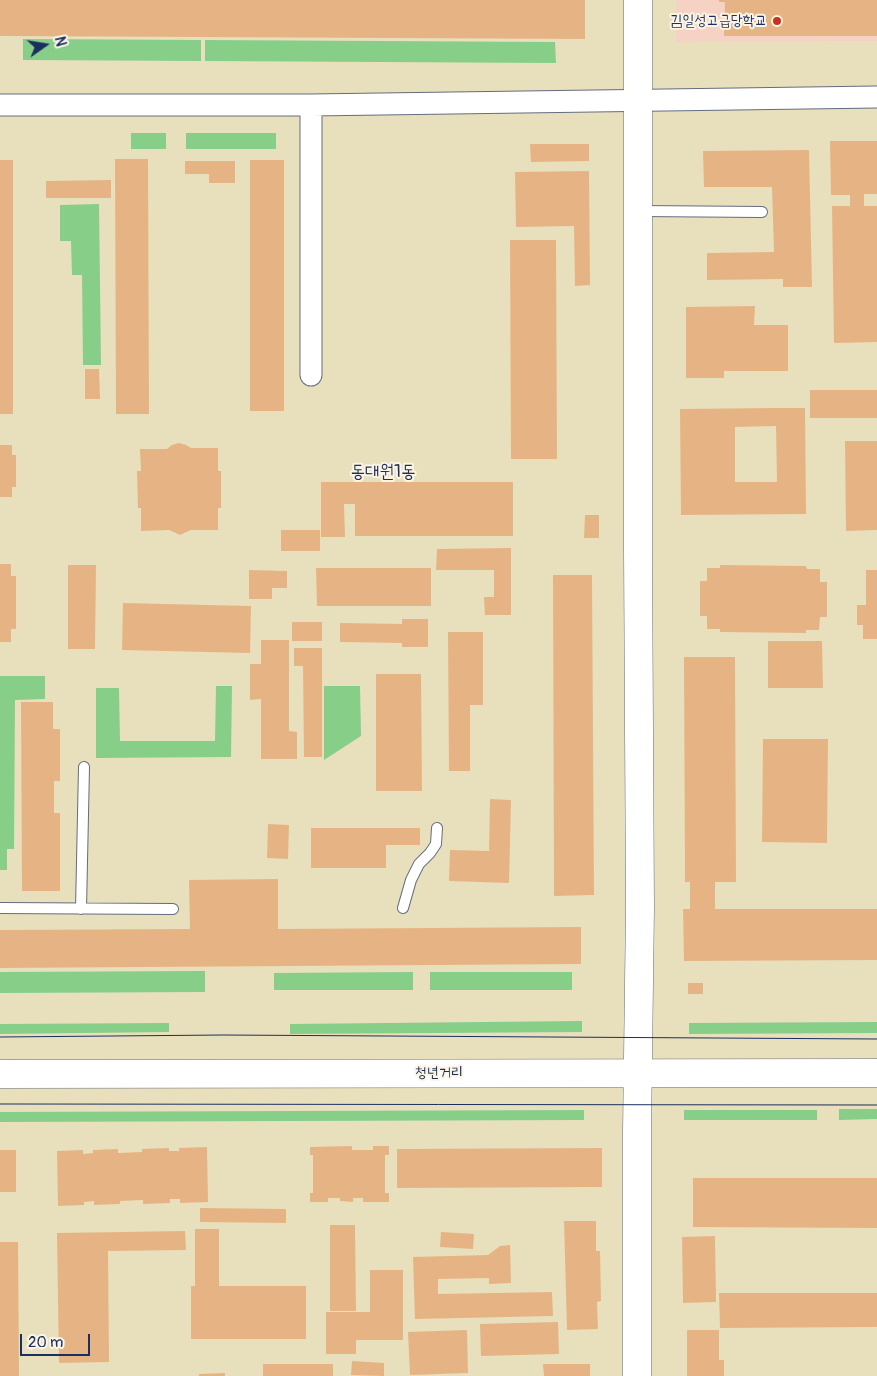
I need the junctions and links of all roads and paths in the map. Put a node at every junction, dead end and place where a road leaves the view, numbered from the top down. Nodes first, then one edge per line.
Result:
1 (638, 0) edge
2 (877, 97) edge
3 (639, 99) junction
4 (0, 105) edge
5 (311, 105) junction
6 (639, 210) junction
7 (762, 212) dead end
8 (311, 375) dead end
9 (84, 767) dead end
10 (437, 828) dead end
11 (0, 908) edge
12 (403, 908) dead end
13 (81, 909) junction
14 (173, 909) dead end
15 (877, 1072) edge
16 (638, 1073) junction
17 (0, 1074) edge
18 (637, 1376) edge

1 - 3 main road
2 - 3 street
3 - 5 street
3 - 6 main road
4 - 5 street
5 - 8 street
6 - 7 lane
6 - 16 main road
9 - 13 lane
10 - 12 lane
11 - 13 lane
13 - 14 lane
15 - 16 main road, 청년거리
16 - 17 main road, 청년거리
16 - 18 main road

